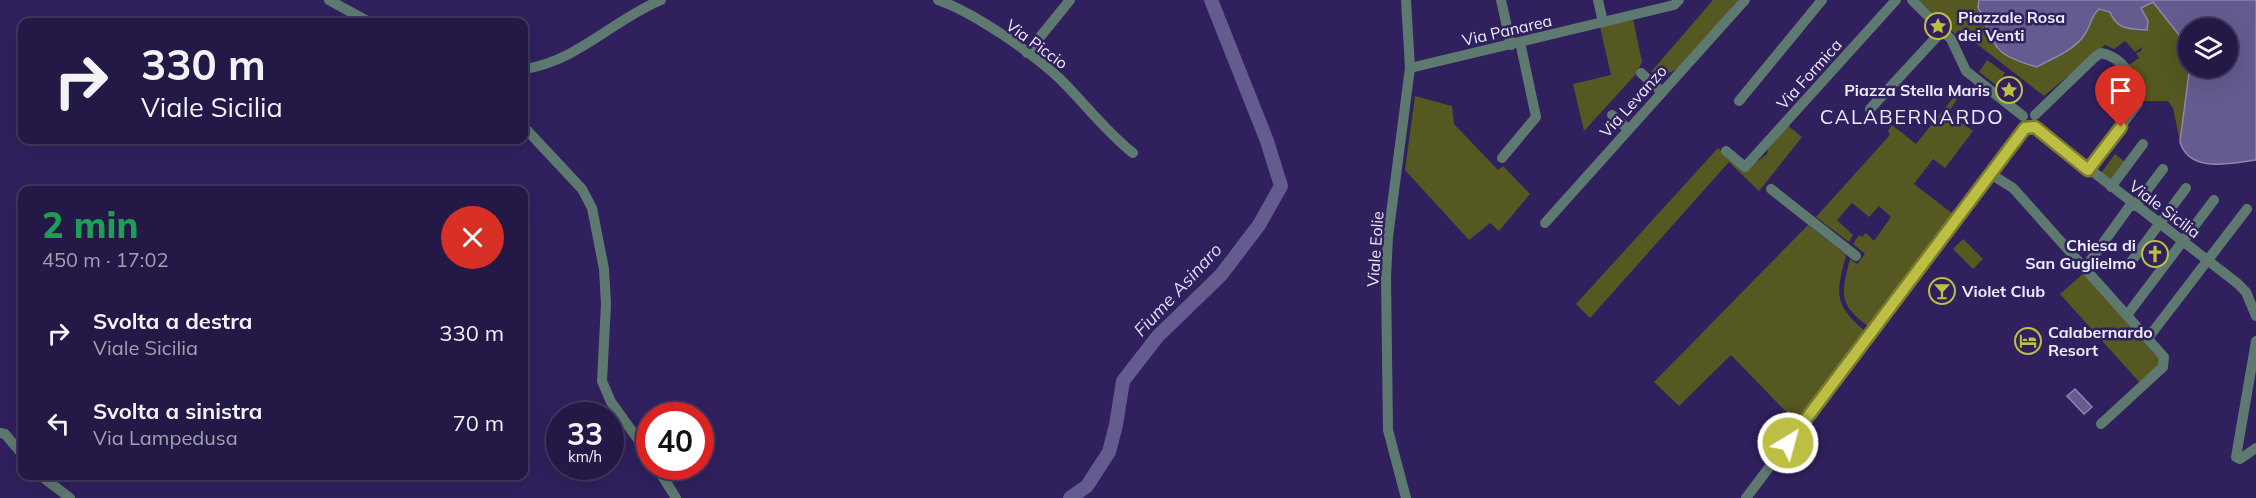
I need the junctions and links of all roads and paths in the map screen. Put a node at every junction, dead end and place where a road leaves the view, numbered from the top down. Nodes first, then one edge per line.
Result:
1 (329, 0) edge
2 (661, 0) edge
3 (938, 0) edge
4 (1070, 0) edge
5 (1406, 0) edge
6 (1501, 0) edge
7 (1598, 0) edge
8 (1679, 0) edge
9 (1745, 0) edge
10 (1822, 0) edge
11 (1896, 0) edge
12 (1912, 0) edge
13 (950, 2) edge
14 (645, 3) edge
15 (362, 18) edge
16 (1603, 22) junction
17 (1941, 32) junction
18 (1516, 44) junction
19 (1027, 53) junction
20 (528, 68) edge
21 (1410, 68) junction
22 (1641, 73) dead end
23 (1661, 91) junction
24 (1739, 101) dead end
25 (1870, 109) dead end
26 (1612, 115) dead end
27 (2035, 115) junction
28 (2023, 116) junction
29 (1628, 129) junction
30 (2035, 130) junction
31 (528, 131) edge
32 (2143, 144) dead end
33 (1726, 151) dead end
34 (1133, 153) dead end
35 (1502, 158) dead end
36 (2163, 168) dead end
37 (2088, 170) junction
38 (1989, 173) junction
39 (2111, 187) junction
40 (2186, 188) dead end
41 (1771, 189) dead end
42 (2214, 200) dead end
43 (2134, 204) junction
44 (2247, 209) dead end
45 (1545, 223) dead end
46 (2159, 224) junction
47 (2183, 242) junction
48 (1856, 256) dead end
49 (2208, 261) junction
50 (2131, 262) dead end
51 (2085, 268) junction
52 (2127, 315) junction
53 (2256, 316) edge
54 (2148, 338) junction
55 (2256, 341) edge
56 (2253, 379) edge
57 (2101, 424) dead end
58 (0, 433) edge
59 (636, 437) edge
60 (2256, 448) edge
61 (18, 449) edge
62 (46, 480) edge
63 (665, 480) edge
64 (70, 498) edge
65 (676, 498) edge
66 (1406, 498) edge
67 (1746, 498) edge

1 - 15 street
2 - 14 street
3 - 13 street, Via Piccio
4 - 19 street
5 - 21 street, Viale Eolie
6 - 18 street
7 - 16 street
8 - 16 street, Via Panarea
9 - 23 street, Via Levanzo
10 - 24 street
11 - 33 street, Via Formica
12 - 17 street
13 - 19 street, Via Piccio
14 - 20 street
16 - 18 street, Via Panarea
17 - 25 street
17 - 28 street
18 - 21 street, Via Panarea
18 - 35 street
19 - 34 street, Via Piccio
21 - 66 street, Viale Eolie
22 - 23 street
23 - 29 street, Via Levanzo
26 - 29 street
27 - 28 street
27 - 30 street
27 - 37 street
28 - 30 street
29 - 45 street, Via Levanzo
30 - 37 street, Viale Sicilia
30 - 38 street
31 - 59 street
32 - 39 street
36 - 43 street
37 - 39 street, Viale Sicilia
38 - 51 street
38 - 67 street
39 - 43 street, Viale Sicilia
40 - 46 street
41 - 48 street
42 - 47 street
43 - 46 street, Viale Sicilia
43 - 51 street
44 - 49 street
46 - 47 street, Viale Sicilia
46 - 50 street
47 - 49 street, Viale Sicilia
47 - 52 street
49 - 53 street, Viale Sicilia
49 - 54 street
51 - 52 street
52 - 54 street
54 - 57 street
55 - 56 street
56 - 60 street
58 - 61 street
62 - 64 street
63 - 65 street

